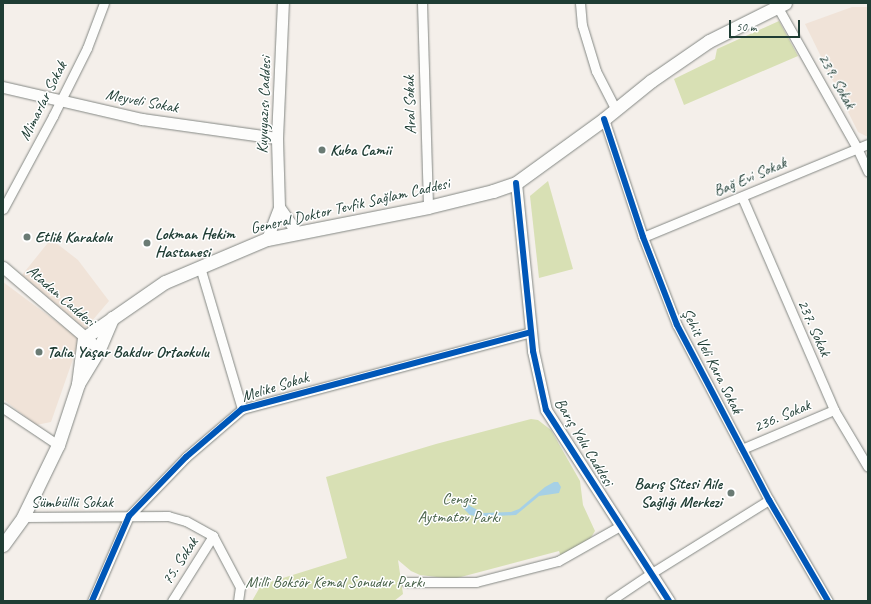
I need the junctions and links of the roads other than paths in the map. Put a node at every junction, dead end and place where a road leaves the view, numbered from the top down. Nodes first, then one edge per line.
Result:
1 (104, 3) edge
2 (283, 3) edge
3 (422, 3) edge
4 (580, 3) edge
5 (780, 4) edge
6 (3, 86) edge
7 (61, 100) junction
8 (616, 110) junction
9 (604, 119) junction
10 (278, 138) junction
11 (868, 144) edge
12 (857, 148) junction
13 (868, 172) edge
14 (516, 182) junction
15 (742, 197) junction
16 (428, 206) junction
17 (279, 207) junction
18 (3, 209) edge
19 (297, 233) junction
20 (643, 237) junction
21 (267, 239) junction
22 (3, 267) edge
23 (200, 267) junction
24 (112, 318) junction
25 (531, 332) junction
26 (84, 338) junction
27 (99, 349) junction
28 (78, 384) junction
29 (3, 408) edge
30 (242, 409) junction
31 (834, 410) junction
32 (58, 445) junction
33 (742, 449) junction
34 (868, 467) edge
35 (769, 500) junction
36 (130, 516) junction
37 (23, 517) junction
38 (620, 526) junction
39 (213, 536) junction
40 (3, 544) edge
41 (650, 574) junction
42 (406, 582) dead end
43 (92, 601) edge
44 (172, 601) edge
45 (238, 601) edge
46 (610, 601) edge
47 (669, 601) edge
48 (828, 601) edge

1 - 7 street, Mimarlar Sokak
2 - 10 street, Kuyuyazısı Caddesi
3 - 16 street, Aral Sokak
4 - 8 street
5 - 8 main road, General Doktor Tevfik Sağlam Caddesi
5 - 12 street, 239. Sokak
6 - 7 street, Meyveli Sokak
7 - 10 street, Meyveli Sokak
7 - 18 street, Mimarlar Sokak
8 - 9 main road, General Doktor Tevfik Sağlam Caddesi
9 - 14 main road, General Doktor Tevfik Sağlam Caddesi
9 - 20 street, Şehit Veli Kara Sokak
10 - 17 street, Kuyuyazısı Caddesi
11 - 12 street, Bağ Evi Sokak
12 - 13 street, 239. Sokak
12 - 15 street, Bağ Evi Sokak
14 - 16 main road, General Doktor Tevfik Sağlam Caddesi
14 - 25 street, Barış Yolu Caddesi
15 - 20 street, Bağ Evi Sokak
15 - 31 street, 237. Sokak
16 - 19 main road, General Doktor Tevfik Sağlam Caddesi
17 - 19 street
17 - 21 street
19 - 21 main road, General Doktor Tevfik Sağlam Caddesi
20 - 33 street, Şehit Veli Kara Sokak
21 - 23 main road, General Doktor Tevfik Sağlam Caddesi
22 - 26 street, Atadan Caddesi
23 - 24 main road, General Doktor Tevfik Sağlam Caddesi
23 - 30 street
24 - 26 main road, General Doktor Tevfik Sağlam Caddesi
24 - 27 main road
25 - 30 street, Melike Sokak
25 - 38 street, Barış Yolu Caddesi
26 - 27 street, Atadan Caddesi
26 - 28 main road
27 - 28 main road
28 - 32 main road
29 - 32 street
30 - 36 street, Melike Sokak
31 - 33 street, 236. Sokak
31 - 34 street, 237. Sokak
32 - 37 main road
33 - 35 street, Şehit Veli Kara Sokak
35 - 41 street
35 - 48 street, Şehit Veli Kara Sokak
36 - 37 street, Sümbüllü Sokak
36 - 39 street, Sümbüllü Sokak
36 - 43 street, Melike Sokak
37 - 40 main road
38 - 41 street, Barış Yolu Caddesi
38 - 42 street
39 - 44 street, 75. Sokak
39 - 45 street
41 - 46 street
41 - 47 street, Barış Yolu Caddesi

